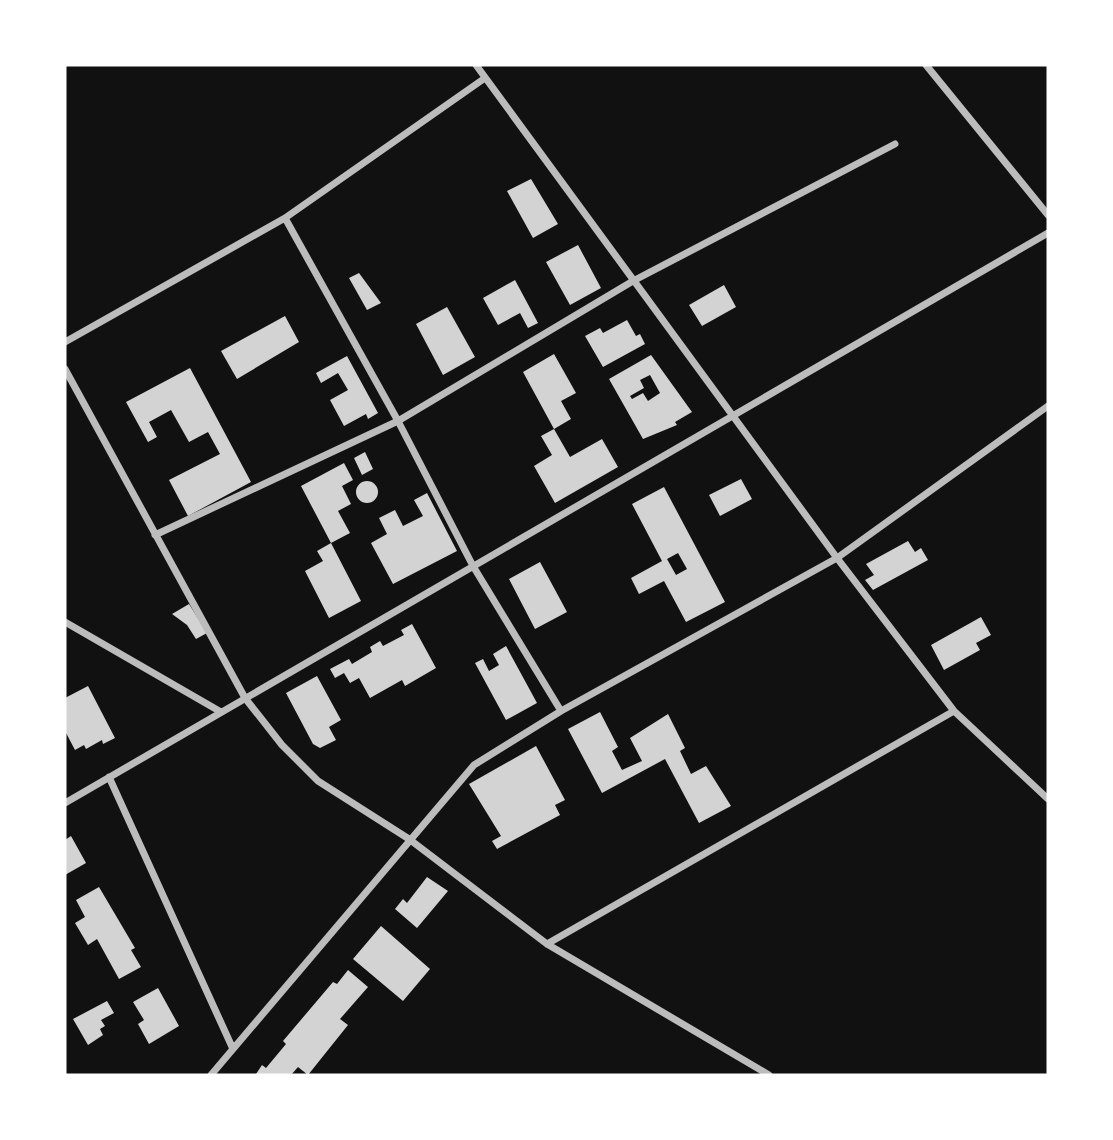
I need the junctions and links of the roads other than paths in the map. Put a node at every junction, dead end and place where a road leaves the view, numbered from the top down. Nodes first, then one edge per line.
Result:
1 (475, 65) edge
2 (926, 65) edge
3 (485, 78) junction
4 (895, 144) dead end
5 (1048, 215) edge
6 (285, 218) junction
7 (1048, 233) edge
8 (633, 281) junction
9 (65, 342) edge
10 (65, 369) edge
11 (1048, 406) edge
12 (733, 415) junction
13 (398, 421) junction
14 (155, 535) junction
15 (837, 558) junction
16 (473, 566) junction
17 (65, 622) edge
18 (245, 698) junction
19 (561, 711) junction
20 (954, 711) junction
21 (221, 712) junction
22 (109, 777) junction
23 (1048, 799) edge
24 (65, 803) edge
25 (408, 839) junction
26 (547, 944) junction
27 (233, 1049) junction
28 (211, 1075) edge
29 (769, 1075) edge

1 - 3 street
2 - 5 street
3 - 6 street
3 - 8 street
4 - 8 street
6 - 9 street
6 - 13 street
7 - 12 street
8 - 12 street
8 - 13 street
10 - 14 street
11 - 15 street
12 - 15 street
12 - 16 street
13 - 14 street
13 - 16 street
14 - 18 street
15 - 19 street
15 - 20 street
16 - 18 street
16 - 19 street
17 - 21 street
18 - 21 street
18 - 25 street
19 - 25 street
20 - 23 street
20 - 26 street
21 - 22 street
22 - 24 street
22 - 27 street
25 - 26 street
25 - 27 street
26 - 29 street
27 - 28 street

